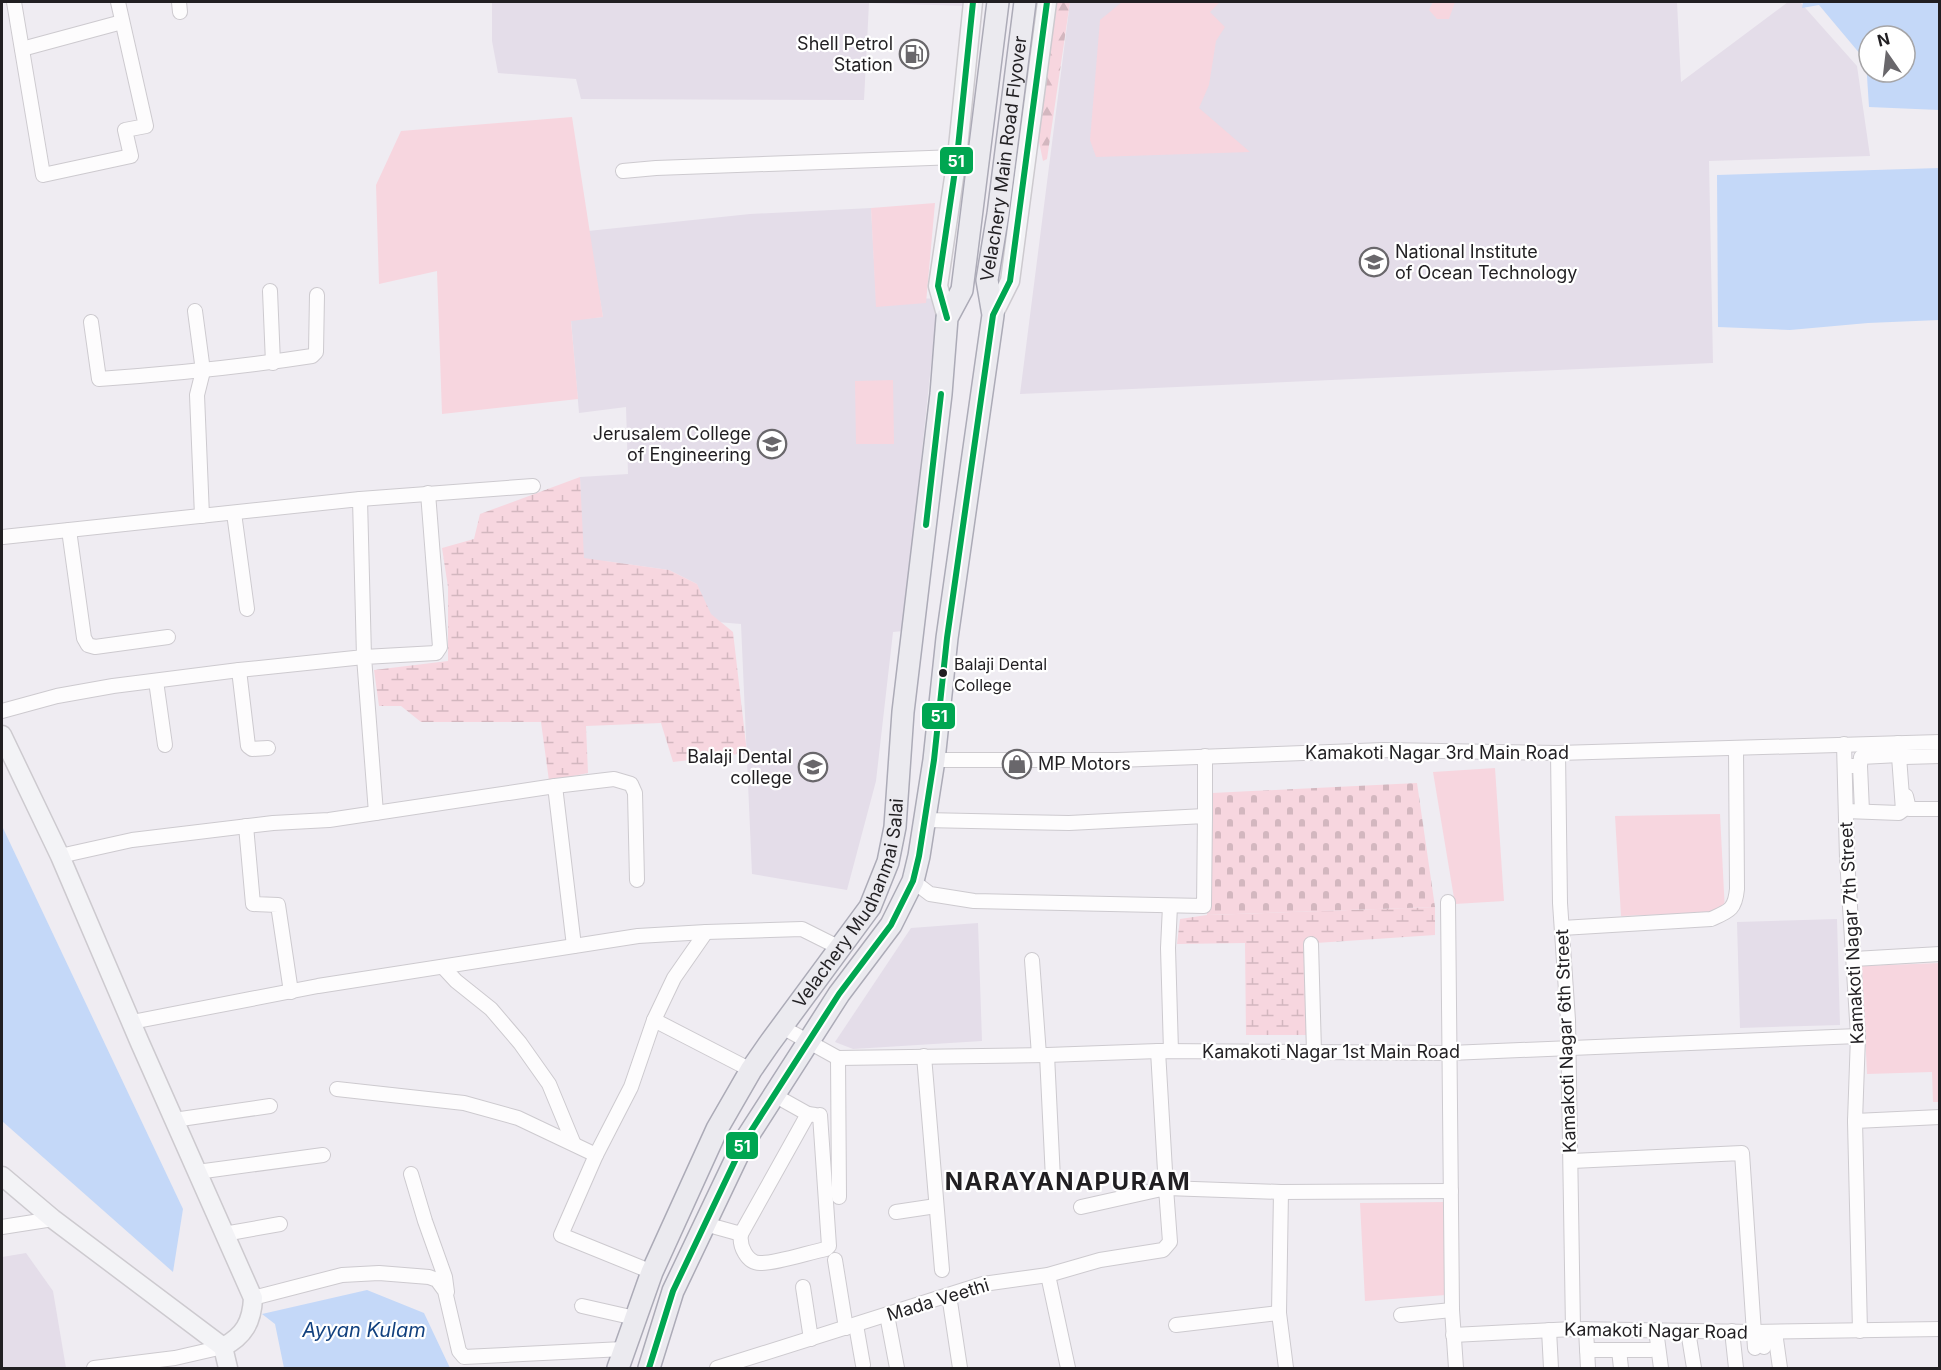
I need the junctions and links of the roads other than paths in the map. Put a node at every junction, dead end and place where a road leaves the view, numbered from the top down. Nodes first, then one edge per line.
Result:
1 (14, 2) edge
2 (118, 2) edge
3 (973, 2) edge
4 (998, 2) edge
5 (1025, 2) edge
6 (1047, 2) edge
7 (122, 22) junction
8 (22, 49) junction
9 (957, 157) junction
10 (623, 171) dead end
11 (270, 291) dead end
12 (317, 295) dead end
13 (195, 311) dead end
14 (993, 315) junction
15 (947, 318) junction
16 (91, 322) dead end
17 (273, 363) junction
18 (202, 371) junction
19 (533, 486) dead end
20 (428, 494) junction
21 (360, 499) junction
22 (234, 513) junction
23 (202, 516) junction
24 (69, 530) junction
25 (3, 537) dead end
26 (247, 609) dead end
27 (168, 637) dead end
28 (364, 657) junction
29 (239, 670) junction
30 (156, 681) junction
31 (2, 711) edge
32 (902, 734) junction
33 (2, 735) edge
34 (937, 738) junction
35 (1940, 742) edge
36 (1844, 744) junction
37 (165, 745) dead end
38 (268, 748) dead end
39 (1736, 748) junction
40 (1901, 750) junction
41 (1558, 753) junction
42 (1205, 756) junction
43 (1940, 756) edge
44 (934, 760) junction
45 (1845, 766) junction
46 (1860, 766) junction
47 (555, 786) junction
48 (1940, 809) edge
49 (1846, 811) junction
50 (1862, 811) junction
51 (376, 813) junction
52 (1205, 816) junction
53 (924, 820) junction
54 (246, 826) junction
55 (60, 856) junction
56 (637, 880) dead end
57 (913, 881) junction
58 (1448, 902) dead end
59 (1170, 906) junction
60 (1562, 928) junction
61 (706, 932) junction
62 (1311, 944) dead end
63 (574, 946) junction
64 (838, 947) junction
65 (1940, 954) edge
66 (1854, 959) junction
67 (1032, 960) dead end
68 (443, 967) junction
69 (291, 992) junction
70 (654, 1020) junction
71 (132, 1022) junction
72 (782, 1028) junction
73 (1858, 1036) junction
74 (807, 1043) junction
75 (1568, 1047) junction
76 (1164, 1051) junction
77 (1314, 1052) junction
78 (1450, 1053) junction
79 (1043, 1055) junction
80 (924, 1056) junction
81 (838, 1058) junction
82 (750, 1071) junction
83 (336, 1089) dead end
84 (774, 1095) junction
85 (270, 1107) dead end
86 (814, 1114) junction
87 (838, 1114) junction
88 (1940, 1117) edge
89 (174, 1120) junction
90 (1855, 1121) junction
91 (573, 1143) junction
92 (323, 1155) dead end
93 (596, 1155) junction
94 (1572, 1161) junction
95 (197, 1172) junction
96 (411, 1174) dead end
97 (2, 1176) edge
98 (1053, 1179) dead end
99 (1166, 1188) junction
100 (1450, 1191) junction
101 (1281, 1192) junction
102 (839, 1197) dead end
103 (936, 1206) junction
104 (1082, 1207) dead end
105 (896, 1212) dead end
106 (53, 1219) junction
107 (280, 1224) dead end
108 (705, 1224) junction
109 (2, 1227) edge
110 (224, 1234) junction
111 (741, 1234) junction
112 (836, 1260) dead end
113 (942, 1270) dead end
114 (652, 1272) junction
115 (1048, 1275) junction
116 (803, 1287) dead end
117 (950, 1295) junction
118 (446, 1297) junction
119 (253, 1298) junction
120 (582, 1306) dead end
121 (1452, 1310) junction
122 (1279, 1313) junction
123 (886, 1315) junction
124 (1401, 1315) dead end
125 (635, 1318) junction
126 (1176, 1325) dead end
127 (851, 1326) junction
128 (1579, 1329) junction
129 (1940, 1329) edge
130 (1549, 1330) junction
131 (1652, 1330) junction
132 (1692, 1331) junction
133 (1860, 1331) junction
134 (1753, 1332) junction
135 (1453, 1335) junction
136 (812, 1339) junction
137 (224, 1347) junction
138 (1759, 1347) junction
139 (1587, 1350) junction
140 (1619, 1350) junction
141 (1651, 1350) junction
142 (621, 1359) edge
143 (863, 1365) dead end
144 (94, 1368) edge
145 (228, 1368) edge
146 (649, 1368) edge
147 (717, 1368) edge
148 (897, 1368) edge
149 (960, 1368) edge
150 (1068, 1368) edge
151 (1286, 1368) edge
152 (1456, 1368) edge
153 (1551, 1368) edge
154 (1588, 1368) edge
155 (1621, 1368) edge
156 (1652, 1368) edge
157 (1661, 1368) edge
158 (1694, 1368) edge
159 (1700, 1368) edge
160 (1736, 1368) edge
161 (1744, 1368) edge
162 (1780, 1368) edge

1 - 8 street
2 - 7 street
3 - 9 street
4 - 15 main road, Velachery Main Road Flyover
5 - 14 main road, Velachery Main Road Flyover
6 - 14 street
7 - 8 street
7 - 8 street
9 - 10 street
9 - 15 street
11 - 17 street
12 - 17 street
13 - 18 street
14 - 34 main road, Velachery Mudhanmai Salai
15 - 32 main road, Velachery Mudhanmai Salai
16 - 18 street
17 - 18 street
18 - 23 street
19 - 20 street
20 - 21 street
20 - 28 street
21 - 22 street
21 - 28 street
22 - 23 street
22 - 26 street
23 - 24 street
24 - 25 street
24 - 27 street
28 - 29 street
28 - 51 street
29 - 30 street
29 - 38 street
30 - 31 street
30 - 37 street
32 - 34 main road
32 - 64 main road, Velachery Mudhanmai Salai
33 - 55 street
34 - 44 main road, Velachery Mudhanmai Salai
35 - 40 street, Kamakoti Nagar 3rd Main Road
36 - 39 street, Kamakoti Nagar 3rd Main Road
36 - 40 street, Kamakoti Nagar 3rd Main Road
36 - 45 street, Kamakoti Nagar 7th Street
39 - 41 street, Kamakoti Nagar 3rd Main Road
39 - 60 street
40 - 43 street
40 - 46 street
40 - 48 street
40 - 50 street
41 - 42 street, Kamakoti Nagar 3rd Main Road
41 - 60 street, Kamakoti Nagar 6th Street
42 - 44 street, Kamakoti Nagar 3rd Main Road
42 - 52 street
44 - 53 main road, Velachery Mudhanmai Salai
45 - 46 street
45 - 49 street, Kamakoti Nagar 7th Street
46 - 50 street
47 - 51 street
47 - 56 street
47 - 63 street
49 - 50 street
49 - 66 street, Kamakoti Nagar 7th Street
51 - 54 street
52 - 53 street
52 - 59 street
53 - 57 main road, Velachery Mudhanmai Salai
54 - 55 street
54 - 69 street
55 - 71 street
57 - 59 street
57 - 74 main road, Velachery Mudhanmai Salai
58 - 78 street
59 - 76 street
60 - 75 street, Kamakoti Nagar 6th Street
61 - 63 street
61 - 64 street
61 - 70 street
62 - 77 street
63 - 68 street
64 - 72 main road, Velachery Mudhanmai Salai
65 - 66 street
66 - 73 street, Kamakoti Nagar 7th Street
67 - 79 street
68 - 69 street
68 - 91 street
69 - 71 street
70 - 82 street
70 - 93 street
71 - 89 street
72 - 74 street, Kamakoti Nagar 1st Main Road
72 - 82 main road, Velachery Mudhanmai Salai
73 - 75 street, Kamakoti Nagar 1st Main Road
73 - 90 street, Kamakoti Nagar 7th Street
74 - 81 street, Kamakoti Nagar 1st Main Road
74 - 84 main road, Velachery Mudhanmai Salai
75 - 78 street, Kamakoti Nagar 1st Main Road
75 - 94 street, Kamakoti Nagar 6th Street
76 - 77 street, Kamakoti Nagar 1st Main Road
76 - 79 street, Kamakoti Nagar 1st Main Road
76 - 99 street
77 - 78 street, Kamakoti Nagar 1st Main Road
78 - 100 street
79 - 80 street, Kamakoti Nagar 1st Main Road
79 - 98 street
80 - 81 street, Kamakoti Nagar 1st Main Road
80 - 103 street
81 - 87 street
82 - 114 main road, Velachery Mudhanmai Salai
83 - 91 street
84 - 86 street
84 - 108 main road, Velachery Mudhanmai Salai
85 - 89 street
86 - 87 street
86 - 111 street
86 - 111 street
87 - 102 street
88 - 90 street
89 - 95 street
90 - 133 street
91 - 93 street
92 - 95 street
93 - 114 street
94 - 128 street, Kamakoti Nagar 6th Street
94 - 134 street
95 - 110 street
96 - 118 street
97 - 106 street
99 - 101 street
99 - 104 street
99 - 115 street, Mada Veethi
100 - 101 street
100 - 121 street
101 - 122 street
103 - 105 street
103 - 113 street
106 - 109 street
106 - 137 street
107 - 110 street
108 - 111 street
108 - 146 main road, Velachery Mudhanmai Salai
110 - 119 street
112 - 127 street
114 - 125 main road, Velachery Mudhanmai Salai
115 - 117 street, Mada Veethi
115 - 150 street
116 - 136 street
117 - 123 street, Mada Veethi
117 - 149 street
118 - 119 street
118 - 142 street
119 - 137 street
120 - 125 street
121 - 124 street
121 - 135 street
122 - 126 street
122 - 151 street
123 - 127 street, Mada Veethi
123 - 148 street
125 - 142 main road, Velachery Mudhanmai Salai
127 - 136 street, Mada Veethi
127 - 143 street
128 - 130 street, Kamakoti Nagar Road
128 - 131 street, Kamakoti Nagar Road
128 - 139 street, Kamakoti Nagar 6th Street
129 - 133 street, Kamakoti Nagar Road
130 - 135 street, Kamakoti Nagar Road
130 - 153 street
131 - 132 street, Kamakoti Nagar Road
131 - 141 street
131 - 157 street
132 - 134 street, Kamakoti Nagar Road
132 - 158 street
132 - 159 street
133 - 134 street, Kamakoti Nagar Road
134 - 138 street
134 - 138 street
134 - 160 street
135 - 152 street
136 - 147 street, Mada Veethi
137 - 144 street
137 - 145 street
138 - 161 street
138 - 162 street
139 - 140 street
139 - 154 street, Kamakoti Nagar 6th Street
140 - 141 street
140 - 155 street
141 - 156 street

